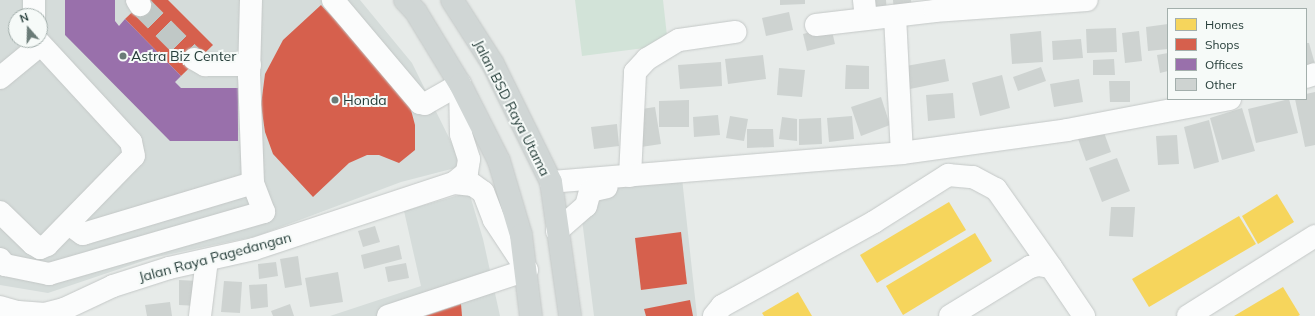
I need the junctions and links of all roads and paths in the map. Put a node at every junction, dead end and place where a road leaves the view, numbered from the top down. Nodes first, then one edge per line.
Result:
1 (251, 0) edge
2 (333, 0) edge
3 (406, 0) edge
4 (452, 0) edge
5 (1087, 0) edge
6 (865, 10) edge
7 (895, 16) junction
8 (816, 24) dead end
9 (735, 32) dead end
10 (33, 48) edge
11 (44, 48) edge
12 (194, 59) tunnel mouth
13 (250, 65) junction
14 (0, 78) edge
15 (460, 84) junction
16 (1225, 100) edge
17 (902, 153) junction
18 (630, 176) junction
19 (550, 182) junction
20 (253, 183) junction
21 (454, 183) junction
22 (607, 187) dead end
23 (0, 212) edge
24 (69, 224) junction
25 (557, 231) junction
26 (1315, 236) edge
27 (0, 259) edge
28 (207, 260) junction
29 (1051, 267) junction
30 (527, 270) junction
31 (0, 307) edge
32 (200, 316) edge
33 (388, 316) edge
34 (531, 316) edge
35 (570, 316) edge
36 (714, 316) edge
37 (950, 316) edge
38 (1084, 316) edge
39 (1188, 316) edge

1 - 13 street
2 - 15 street
3 - 15 main road
4 - 19 main road, Jalan BSD Raya Utama
5 - 7 street
6 - 7 street
6 - 8 street
7 - 17 street
9 - 18 street
10 - 14 street
11 - 24 street
12 - 13 street
13 - 20 street
15 - 21 street
15 - 30 main road
16 - 17 street
17 - 18 street
18 - 19 street
19 - 25 main road, Jalan BSD Raya Utama
20 - 24 street
20 - 27 street
21 - 28 street, Jalan Raya Pagedangan
21 - 30 street
22 - 25 street
23 - 24 street
25 - 35 main road, Jalan BSD Raya Utama
26 - 39 street
28 - 31 street, Jalan Raya Pagedangan
28 - 32 street
29 - 36 street
29 - 37 street
29 - 38 street
30 - 33 street
30 - 34 main road

